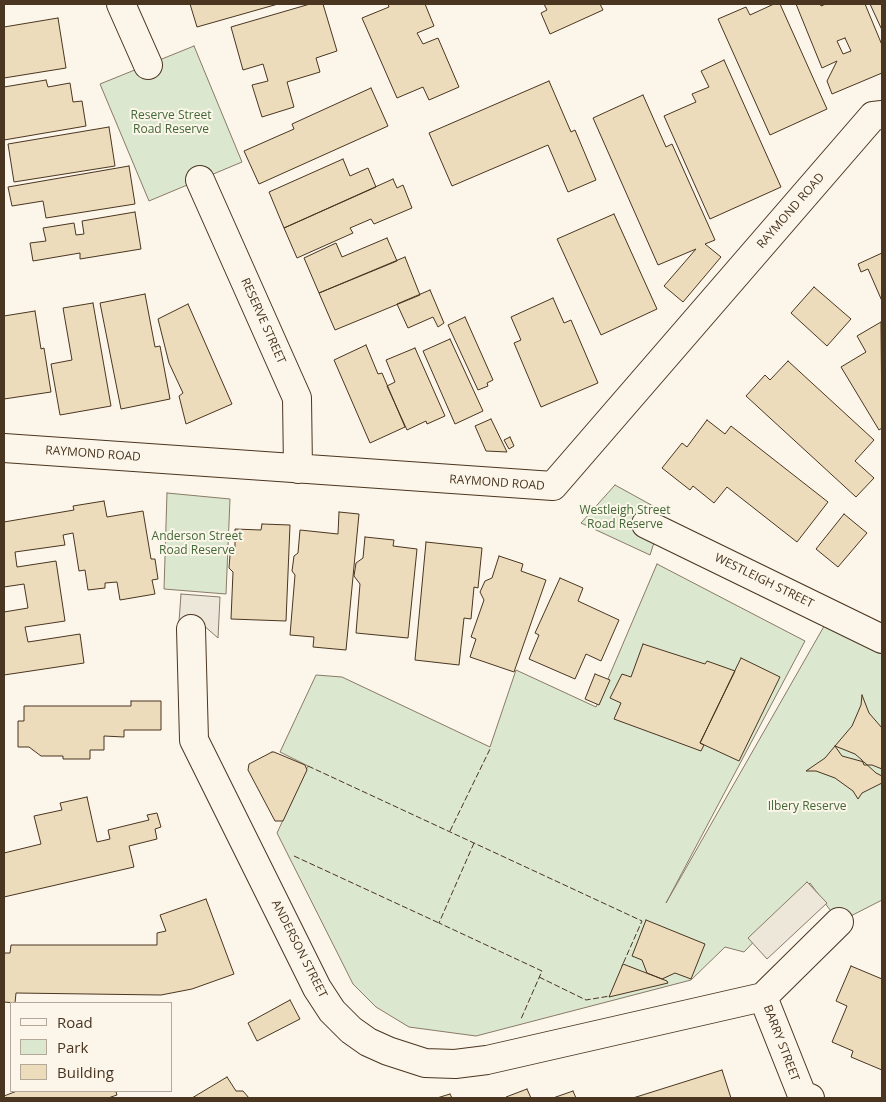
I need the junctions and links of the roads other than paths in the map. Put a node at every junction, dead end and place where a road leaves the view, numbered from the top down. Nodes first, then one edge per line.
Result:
1 (121, 4) edge
2 (148, 65) dead end
3 (882, 115) edge
4 (200, 180) dead end
5 (4, 448) edge
6 (298, 469) junction
7 (646, 524) dead end
8 (191, 629) dead end
9 (882, 639) edge
10 (838, 922) dead end
11 (763, 997) junction
12 (810, 1098) edge

1 - 2 street
3 - 6 street, RAYMOND ROAD
4 - 6 street, RESERVE STREET
5 - 6 street, RAYMOND ROAD
7 - 9 street, WESTLEIGH STREET
8 - 11 street, ANDERSON STREET
10 - 11 street, BARRY STREET
11 - 12 street, BARRY STREET

